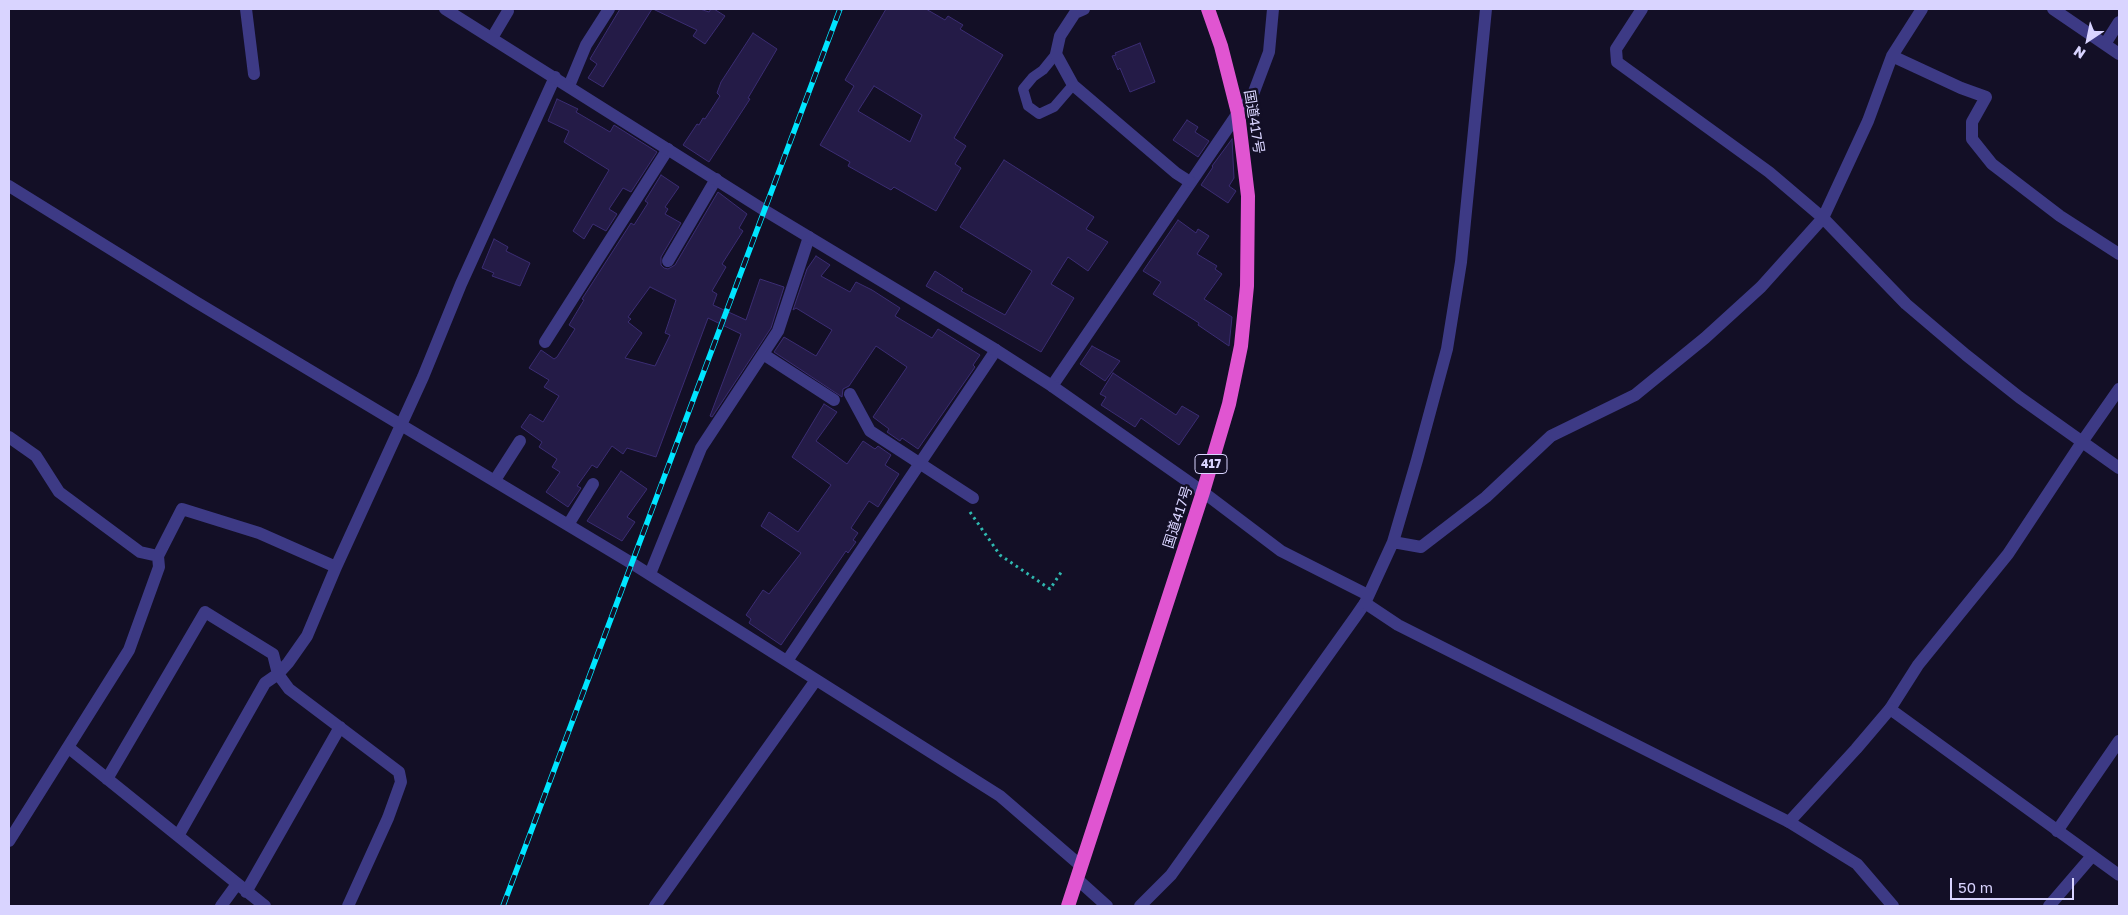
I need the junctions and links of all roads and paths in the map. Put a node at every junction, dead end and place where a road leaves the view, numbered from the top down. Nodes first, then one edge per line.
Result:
1 (246, 9) edge
2 (445, 9) edge
3 (609, 9) edge
4 (1084, 9) edge
5 (1208, 9) edge
6 (1273, 9) edge
7 (1486, 9) edge
8 (1642, 9) edge
9 (1922, 9) edge
10 (2053, 9) edge
11 (508, 11) dead end
12 (459, 13) edge
13 (2119, 22) edge
14 (492, 38) junction
15 (2105, 44) junction
16 (1056, 54) junction
17 (2119, 54) edge
18 (1892, 56) junction
19 (254, 74) dead end
20 (555, 77) junction
21 (1073, 85) junction
22 (569, 86) junction
23 (1238, 113) junction
24 (668, 149) junction
25 (716, 179) junction
26 (1190, 182) junction
27 (9, 186) edge
28 (1823, 218) junction
29 (809, 237) junction
30 (2119, 254) edge
31 (668, 262) dead end
32 (545, 342) dead end
33 (996, 350) junction
34 (763, 354) junction
35 (1052, 386) junction
36 (2119, 389) edge
37 (850, 394) dead end
38 (834, 400) dead end
39 (401, 424) junction
40 (9, 437) edge
41 (520, 441) dead end
42 (2082, 442) junction
43 (920, 464) junction
44 (2119, 468) edge
45 (495, 480) junction
46 (593, 484) dead end
47 (1203, 492) junction
48 (969, 496) joint
49 (568, 525) junction
50 (1393, 542) junction
51 (158, 556) junction
52 (336, 567) junction
53 (1062, 571) dead end
54 (650, 574) junction
55 (1367, 599) junction
56 (787, 661) junction
57 (278, 674) junction
58 (816, 680) junction
59 (1890, 709) junction
60 (340, 727) junction
61 (2119, 741) edge
62 (69, 748) junction
63 (107, 779) junction
64 (1789, 822) junction
65 (2057, 831) junction
66 (178, 836) junction
67 (9, 841) edge
68 (2092, 856) junction
69 (1079, 872) junction
70 (2119, 875) edge
71 (242, 888) junction
72 (221, 906) edge
73 (265, 906) edge
74 (348, 906) edge
75 (655, 906) edge
76 (1068, 906) edge
77 (1107, 906) edge
78 (1140, 906) edge
79 (1893, 906) edge
80 (2049, 906) edge

1 - 19 street
2 - 12 street
3 - 22 street
4 - 16 street
5 - 23 highway, 国道417号 / 417
6 - 23 street
7 - 50 street
8 - 28 street
9 - 18 street
10 - 15 street
11 - 14 street
12 - 14 street
13 - 15 street
14 - 20 street
15 - 17 street
16 - 21 street
16 - 21 lane
18 - 28 street
18 - 30 street
20 - 22 street
20 - 39 street
21 - 26 street
22 - 24 street
23 - 26 street
23 - 47 highway, 国道417号 / 417
24 - 25 street
24 - 32 street
25 - 29 street
25 - 31 street
26 - 35 street
27 - 39 street
28 - 42 street
28 - 50 street
29 - 33 street
29 - 34 street
33 - 35 street
33 - 43 street
34 - 38 street
34 - 54 street
35 - 47 street
36 - 42 street
37 - 43 street
39 - 45 street
39 - 52 street
40 - 51 street
41 - 45 street
42 - 44 street
42 - 59 street
43 - 48 street
43 - 56 street
45 - 49 street
46 - 49 street
47 - 55 street
47 - 69 highway, 国道417号 / 417
48 - 53 path
49 - 54 street
50 - 55 street
51 - 52 street
51 - 62 street
52 - 57 street
54 - 56 street
55 - 64 street
55 - 78 street
56 - 58 street
57 - 60 street
57 - 63 street
57 - 66 street
58 - 69 street
58 - 75 street
59 - 64 street
59 - 65 street
60 - 71 street
60 - 74 street
61 - 65 street
62 - 63 street
62 - 67 street
63 - 66 street
64 - 79 street
65 - 68 street
66 - 71 street
68 - 70 street
68 - 80 street
69 - 76 highway, 国道417号 / 417
69 - 77 street
71 - 72 street
71 - 73 street

